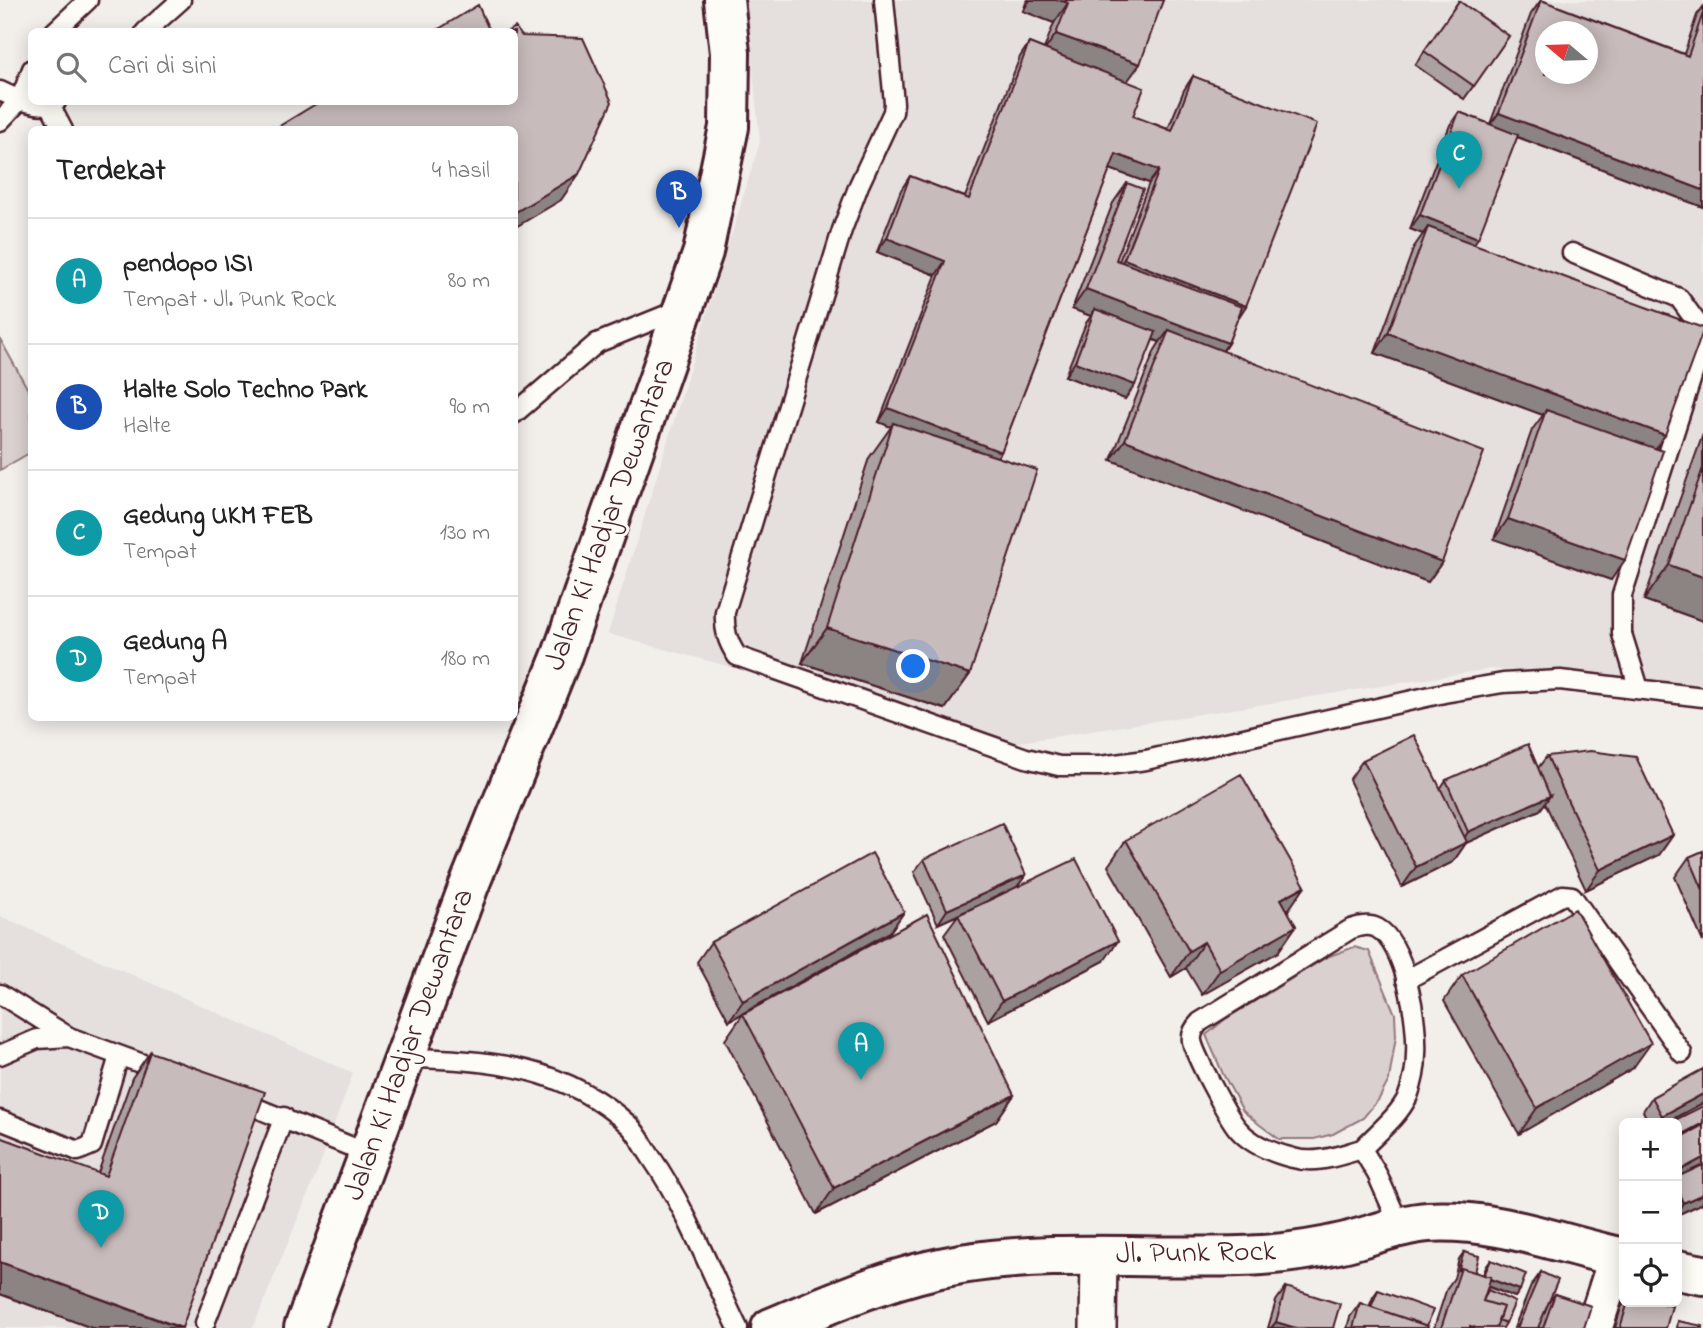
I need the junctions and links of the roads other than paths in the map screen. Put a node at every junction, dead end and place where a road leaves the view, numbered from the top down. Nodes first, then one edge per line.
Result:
1 (88, 0) edge
2 (181, 0) edge
3 (724, 0) edge
4 (884, 0) edge
5 (58, 28) edge
6 (150, 28) edge
7 (28, 79) edge
8 (0, 91) edge
9 (20, 100) junction
10 (28, 101) edge
11 (54, 105) edge
12 (0, 121) edge
13 (62, 126) edge
14 (1572, 253) dead end
15 (684, 308) junction
16 (518, 411) edge
17 (1639, 690) junction
18 (1703, 697) edge
19 (1406, 980) junction
20 (0, 994) edge
21 (69, 1037) junction
22 (1682, 1053) dead end
23 (0, 1055) edge
24 (119, 1056) junction
25 (406, 1058) junction
26 (183, 1079) edge
27 (220, 1093) edge
28 (284, 1117) junction
29 (0, 1120) edge
30 (1362, 1149) junction
31 (369, 1154) junction
32 (1400, 1226) junction
33 (1099, 1255) junction
34 (1619, 1257) edge
35 (1619, 1263) edge
36 (1682, 1271) edge
37 (1703, 1275) edge
38 (205, 1323) dead end
39 (304, 1328) edge
40 (738, 1328) edge
41 (771, 1328) edge
42 (1098, 1328) edge
43 (1594, 1328) edge

1 - 5 lane
2 - 6 lane
3 - 15 main road, Jalan Ki Hadjar Dewantara
4 - 17 lane
7 - 9 lane
8 - 9 lane
9 - 10 lane
9 - 12 lane
11 - 13 lane
14 - 17 lane
15 - 16 lane
15 - 25 main road, Jalan Ki Hadjar Dewantara
17 - 18 lane
19 - 22 lane
19 - 30 lane
19 - 30 lane
20 - 21 lane
21 - 23 lane
21 - 24 lane
24 - 26 lane
24 - 29 lane
25 - 31 main road, Jalan Ki Hadjar Dewantara
25 - 40 lane
27 - 28 lane
28 - 31 lane
28 - 38 lane
30 - 32 lane
31 - 39 main road, Jalan Ki Hadjar Dewantara
32 - 33 main road, Jl. Punk Rock
32 - 34 main road, Jl. Punk Rock
33 - 41 main road, Jl. Punk Rock
33 - 42 street
35 - 43 street
36 - 37 main road

